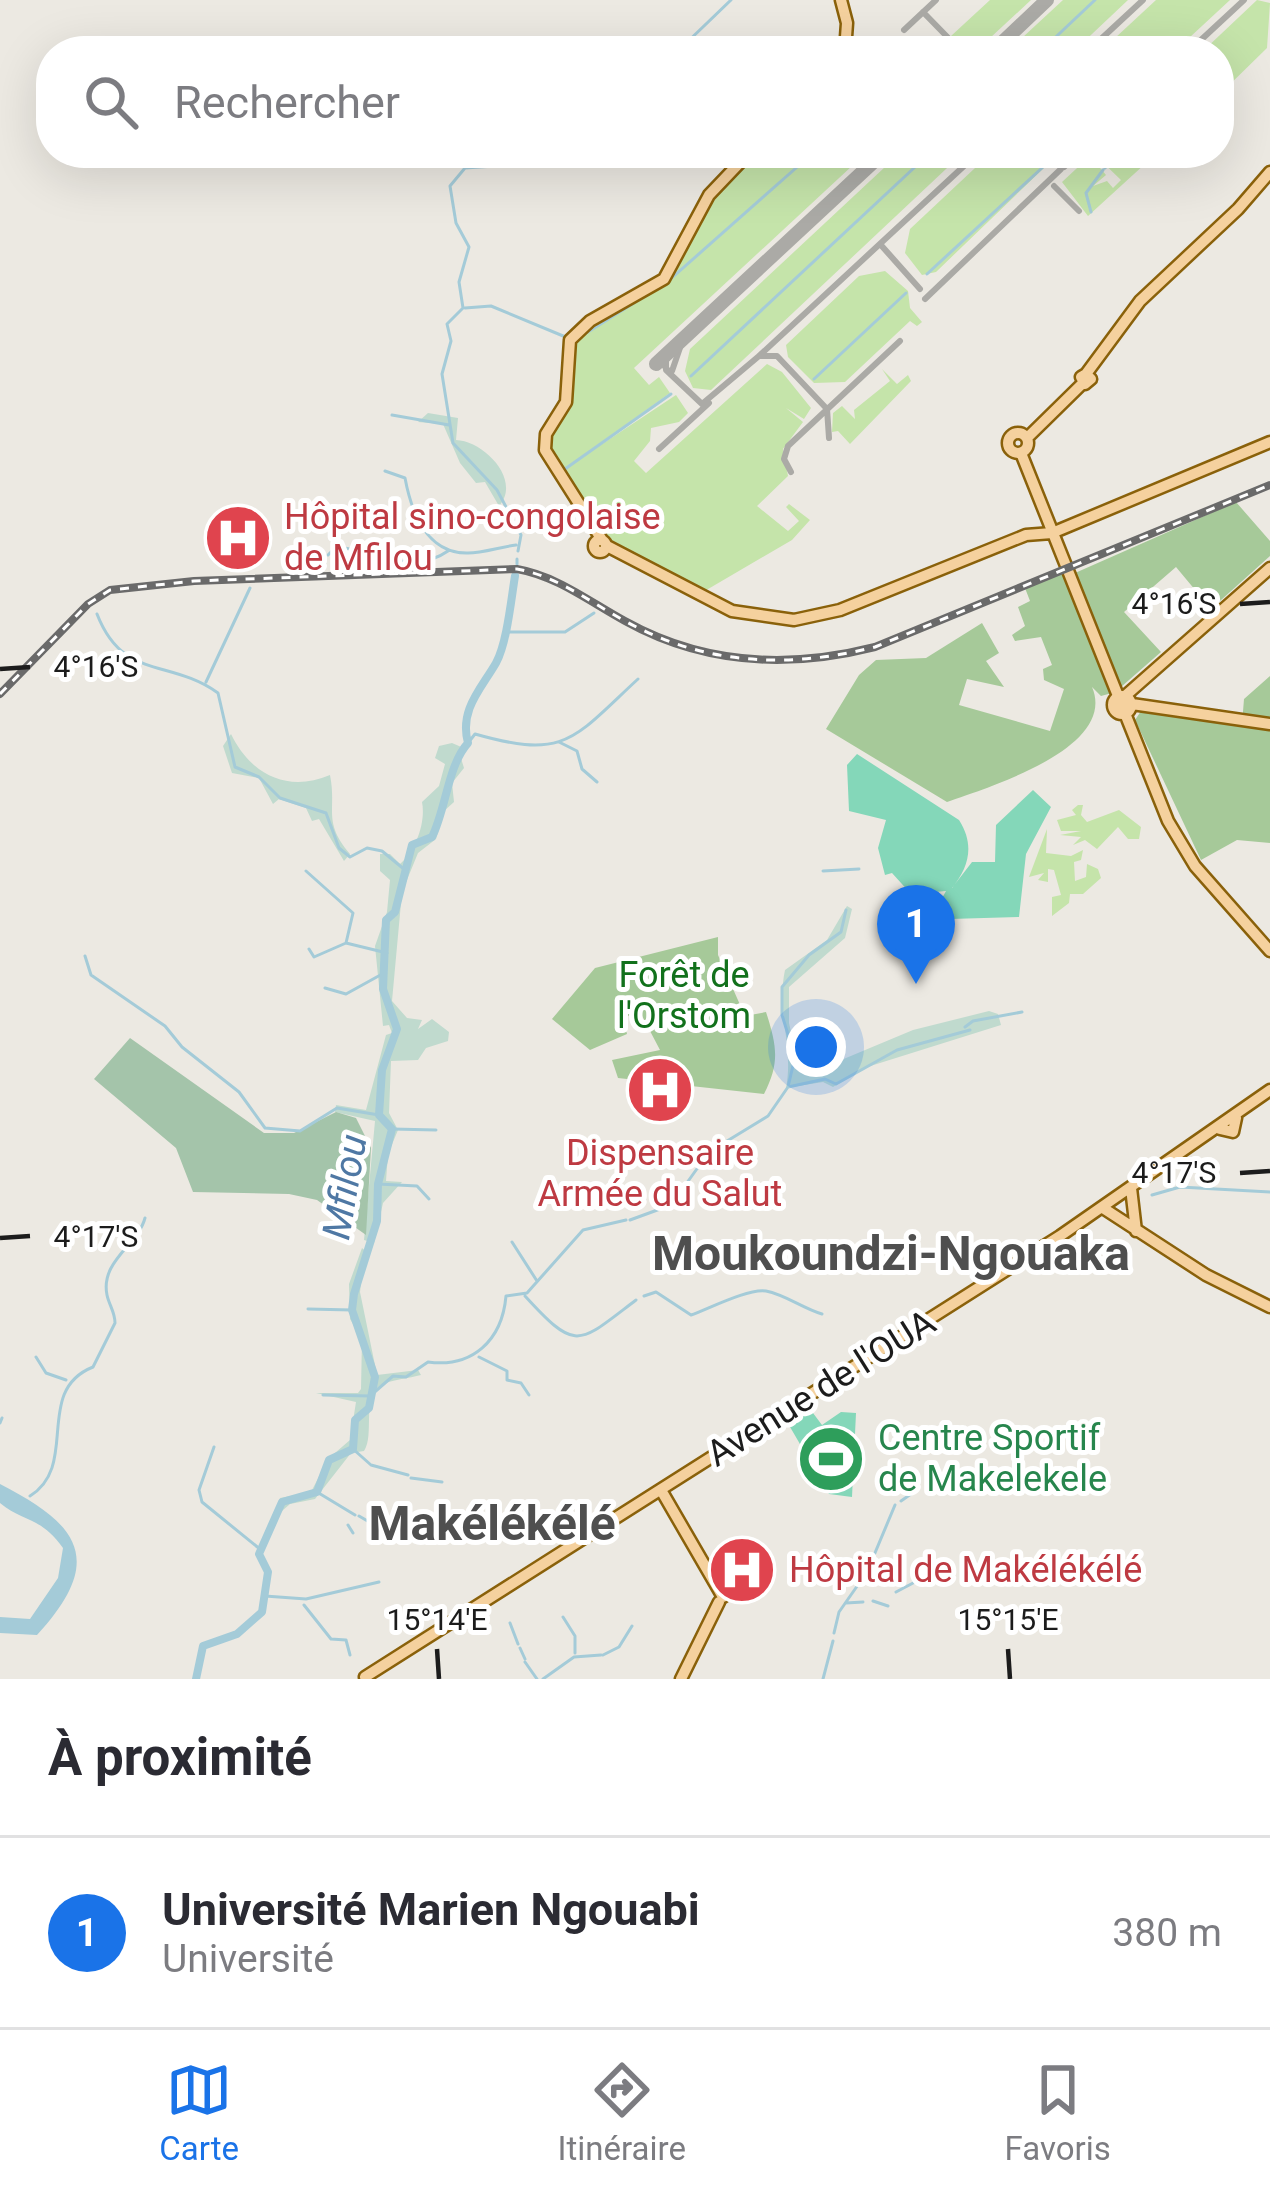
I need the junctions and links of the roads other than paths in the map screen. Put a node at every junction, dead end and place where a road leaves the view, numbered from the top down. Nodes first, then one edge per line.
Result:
1 (841, 0) edge
2 (844, 36) edge
3 (735, 168) edge
4 (1270, 174) edge
5 (1270, 442) edge
6 (1051, 533) junction
7 (1270, 571) edge
8 (1127, 705) junction
9 (1270, 724) edge
10 (1270, 949) edge
11 (1270, 1092) edge
12 (1218, 1130) junction
13 (1134, 1189) junction
14 (1104, 1211) junction
15 (1136, 1231) junction
16 (1270, 1307) edge
17 (662, 1491) junction
18 (366, 1678) edge
19 (681, 1679) edge

1 - 2 main road
3 - 6 main road
4 - 6 main road
5 - 6 main road
6 - 8 main road
7 - 8 main road
8 - 9 main road
8 - 10 main road
11 - 12 main road, Avenue de l'OUA
11 - 12 main road, Avenue de l'OUA
12 - 13 main road, Avenue de l'OUA
13 - 14 main road, Avenue de l'OUA
13 - 15 main road
14 - 15 main road
14 - 17 main road, Avenue de l'OUA
15 - 16 main road
17 - 18 main road, Avenue de l'OUA
17 - 19 main road

